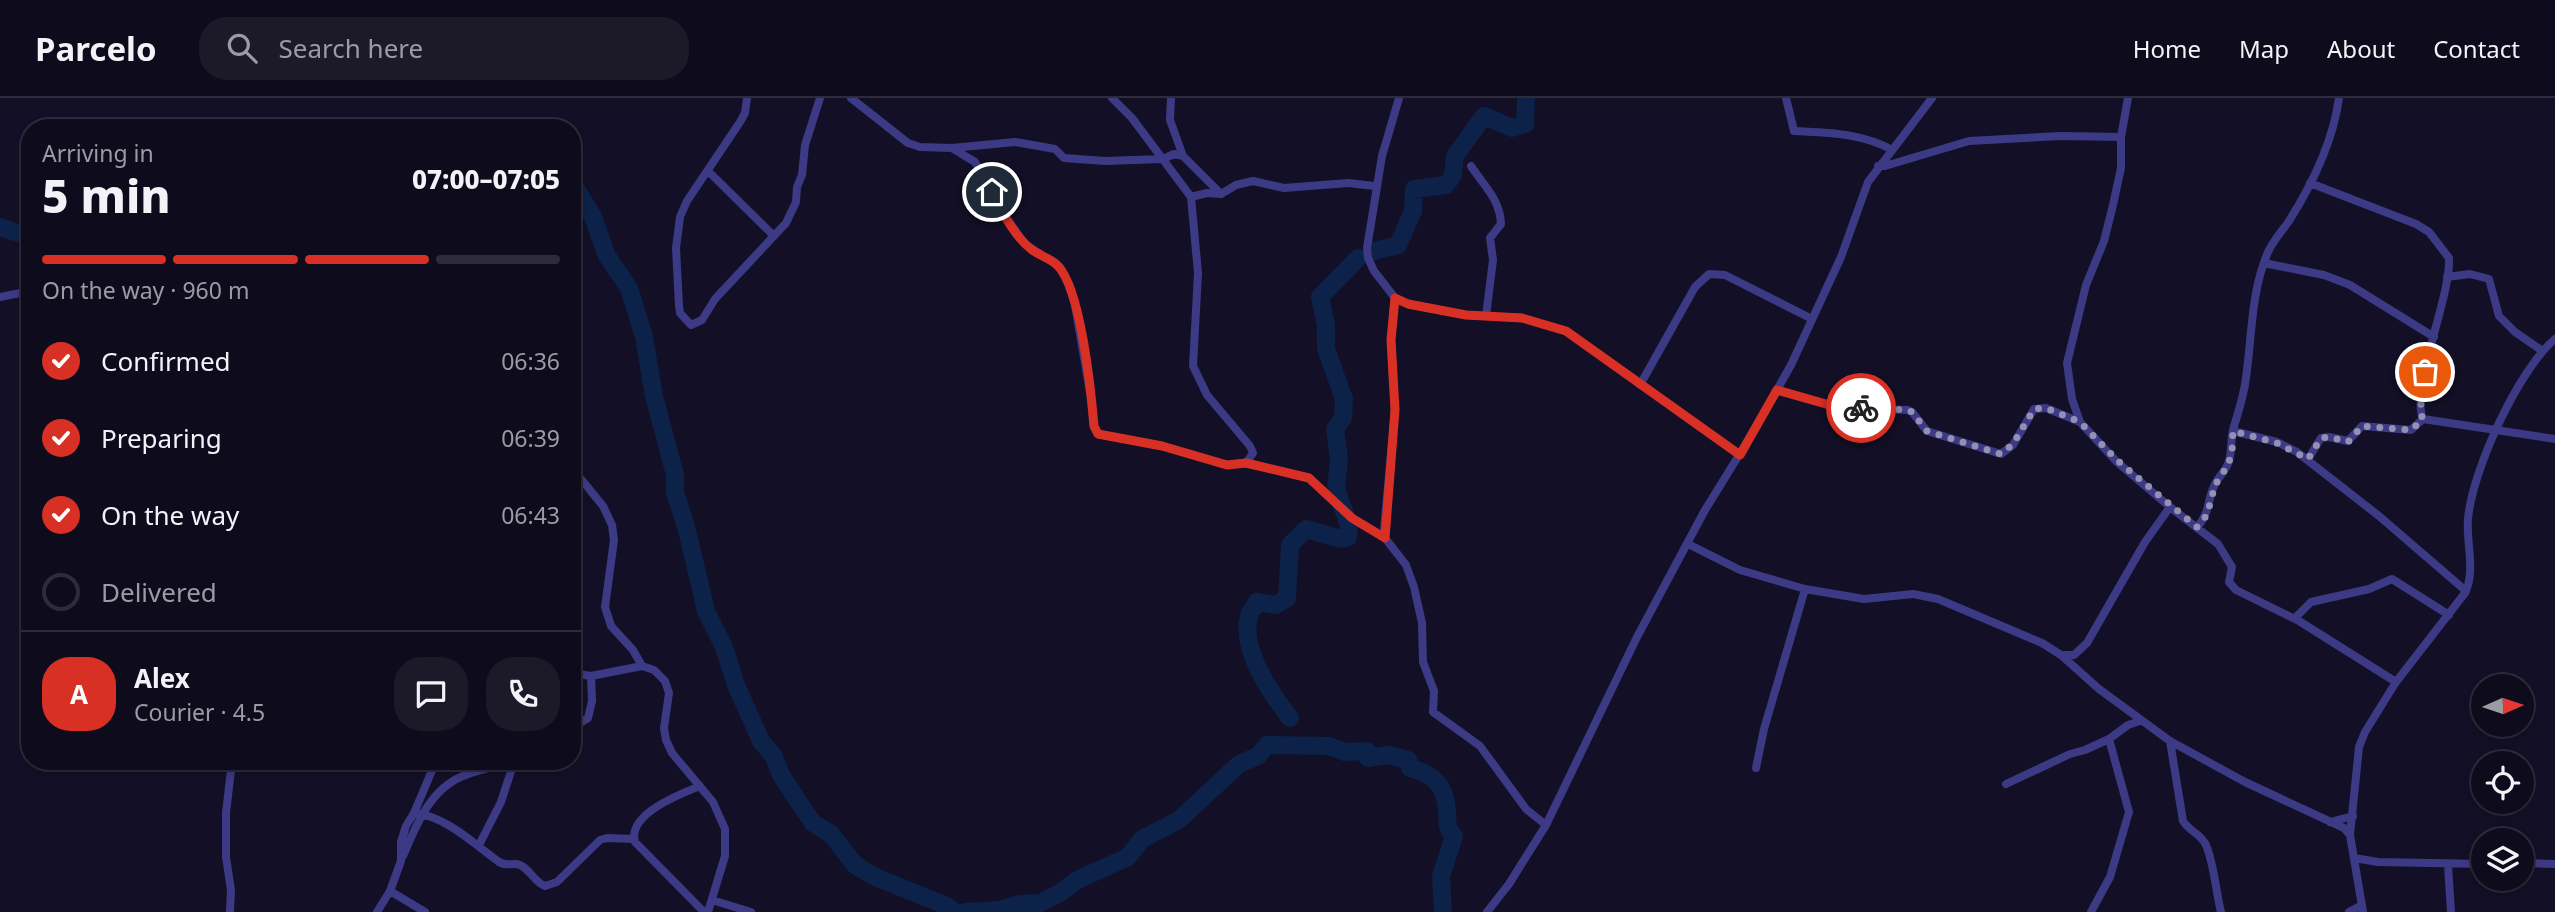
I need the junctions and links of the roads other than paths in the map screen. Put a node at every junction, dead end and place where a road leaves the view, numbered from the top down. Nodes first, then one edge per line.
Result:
1 (747, 98) edge
2 (820, 98) edge
3 (851, 98) edge
4 (1112, 98) edge
5 (1171, 98) edge
6 (1399, 98) edge
7 (1786, 98) edge
8 (1932, 98) edge
9 (2128, 98) edge
10 (2339, 98) edge
11 (2121, 137) junction
12 (952, 148) junction
13 (1892, 149) junction
14 (1183, 156) junction
15 (1164, 159) junction
16 (1471, 166) dead end
17 (1878, 166) junction
18 (709, 172) junction
19 (2310, 183) junction
20 (1376, 186) junction
21 (1221, 194) junction
22 (1191, 197) junction
23 (773, 235) junction
24 (2264, 264) junction
25 (2447, 277) junction
26 (21, 293) edge
27 (0, 297) edge
28 (1395, 298) junction
29 (1486, 316) junction
30 (1812, 319) junction
31 (2434, 337) junction
32 (2555, 339) edge
33 (2541, 350) junction
34 (1640, 385) junction
35 (1777, 390) junction
36 (2423, 419) junction
37 (2080, 422) junction
38 (2233, 431) junction
39 (2494, 431) junction
40 (2555, 439) edge
41 (1740, 455) junction
42 (2308, 459) junction
43 (1246, 463) junction
44 (581, 479) edge
45 (2170, 507) junction
46 (2197, 527) junction
47 (1385, 538) junction
48 (1688, 544) junction
49 (1805, 589) junction
50 (2466, 591) junction
51 (2449, 615) junction
52 (2295, 618) junction
53 (2061, 655) junction
54 (642, 666) junction
55 (581, 675) edge
56 (592, 677) junction
57 (2396, 682) junction
58 (2140, 721) junction
59 (581, 723) edge
60 (2109, 738) junction
61 (2171, 741) junction
62 (1756, 768) dead end
63 (231, 770) edge
64 (433, 770) edge
65 (483, 770) edge
66 (512, 770) edge
67 (2006, 784) dead end
68 (700, 786) junction
69 (418, 814) junction
70 (2353, 816) junction
71 (2330, 822) junction
72 (1546, 825) junction
73 (2350, 835) junction
74 (634, 839) junction
75 (479, 845) junction
76 (2354, 858) junction
77 (2534, 863) edge
78 (2471, 864) edge
79 (2555, 864) edge
80 (2448, 865) junction
81 (390, 891) junction
82 (712, 900) junction
83 (2362, 909) edge
84 (1489, 910) edge
85 (230, 912) edge
86 (377, 912) edge
87 (425, 912) edge
88 (706, 912) edge
89 (751, 912) edge
90 (2091, 912) edge
91 (2221, 912) edge
92 (2348, 912) edge
93 (2451, 912) edge

1 - 18 street
2 - 23 street
3 - 12 street
4 - 15 street
5 - 14 street
6 - 20 street
7 - 13 street
8 - 13 street
9 - 11 street
10 - 19 street
11 - 17 street
11 - 37 street
12 - 15 street
12 - 43 street
13 - 17 street
14 - 15 street
14 - 21 street
15 - 22 street
16 - 29 street
17 - 30 street
18 - 23 street
18 - 23 street
19 - 24 street
19 - 25 street
20 - 21 street
20 - 28 street
21 - 22 street
22 - 43 street
24 - 31 street
24 - 38 street
25 - 31 street
25 - 33 street
26 - 27 street
28 - 29 street
28 - 47 street
29 - 34 street
30 - 34 street
30 - 35 street
31 - 36 street
32 - 33 street
33 - 39 street
34 - 41 street
35 - 37 street
35 - 41 street
36 - 39 street
36 - 42 street
37 - 45 street
38 - 42 street
38 - 46 street
39 - 40 street
39 - 50 street
41 - 48 street
42 - 50 street
43 - 47 street
44 - 54 street
45 - 46 street
45 - 53 street
46 - 52 street
47 - 72 street
48 - 49 street
48 - 72 street
49 - 53 street
49 - 62 street
50 - 51 street
51 - 52 street
51 - 57 street
52 - 57 street
53 - 58 street
54 - 56 street
54 - 68 street
55 - 56 street
56 - 59 street
57 - 70 street
58 - 60 street
58 - 61 street
60 - 67 street
60 - 90 street
61 - 71 street
61 - 91 street
63 - 85 street
64 - 69 street
65 - 69 street
66 - 75 street
68 - 74 street
68 - 82 street
69 - 75 street
69 - 81 street
70 - 71 street
70 - 73 street
71 - 73 street
72 - 84 street
73 - 76 street
74 - 75 street
74 - 88 street
76 - 80 street
76 - 83 street
77 - 79 street
78 - 80 street
80 - 93 street
81 - 86 street
81 - 87 street
82 - 88 street
82 - 89 street
83 - 92 street

